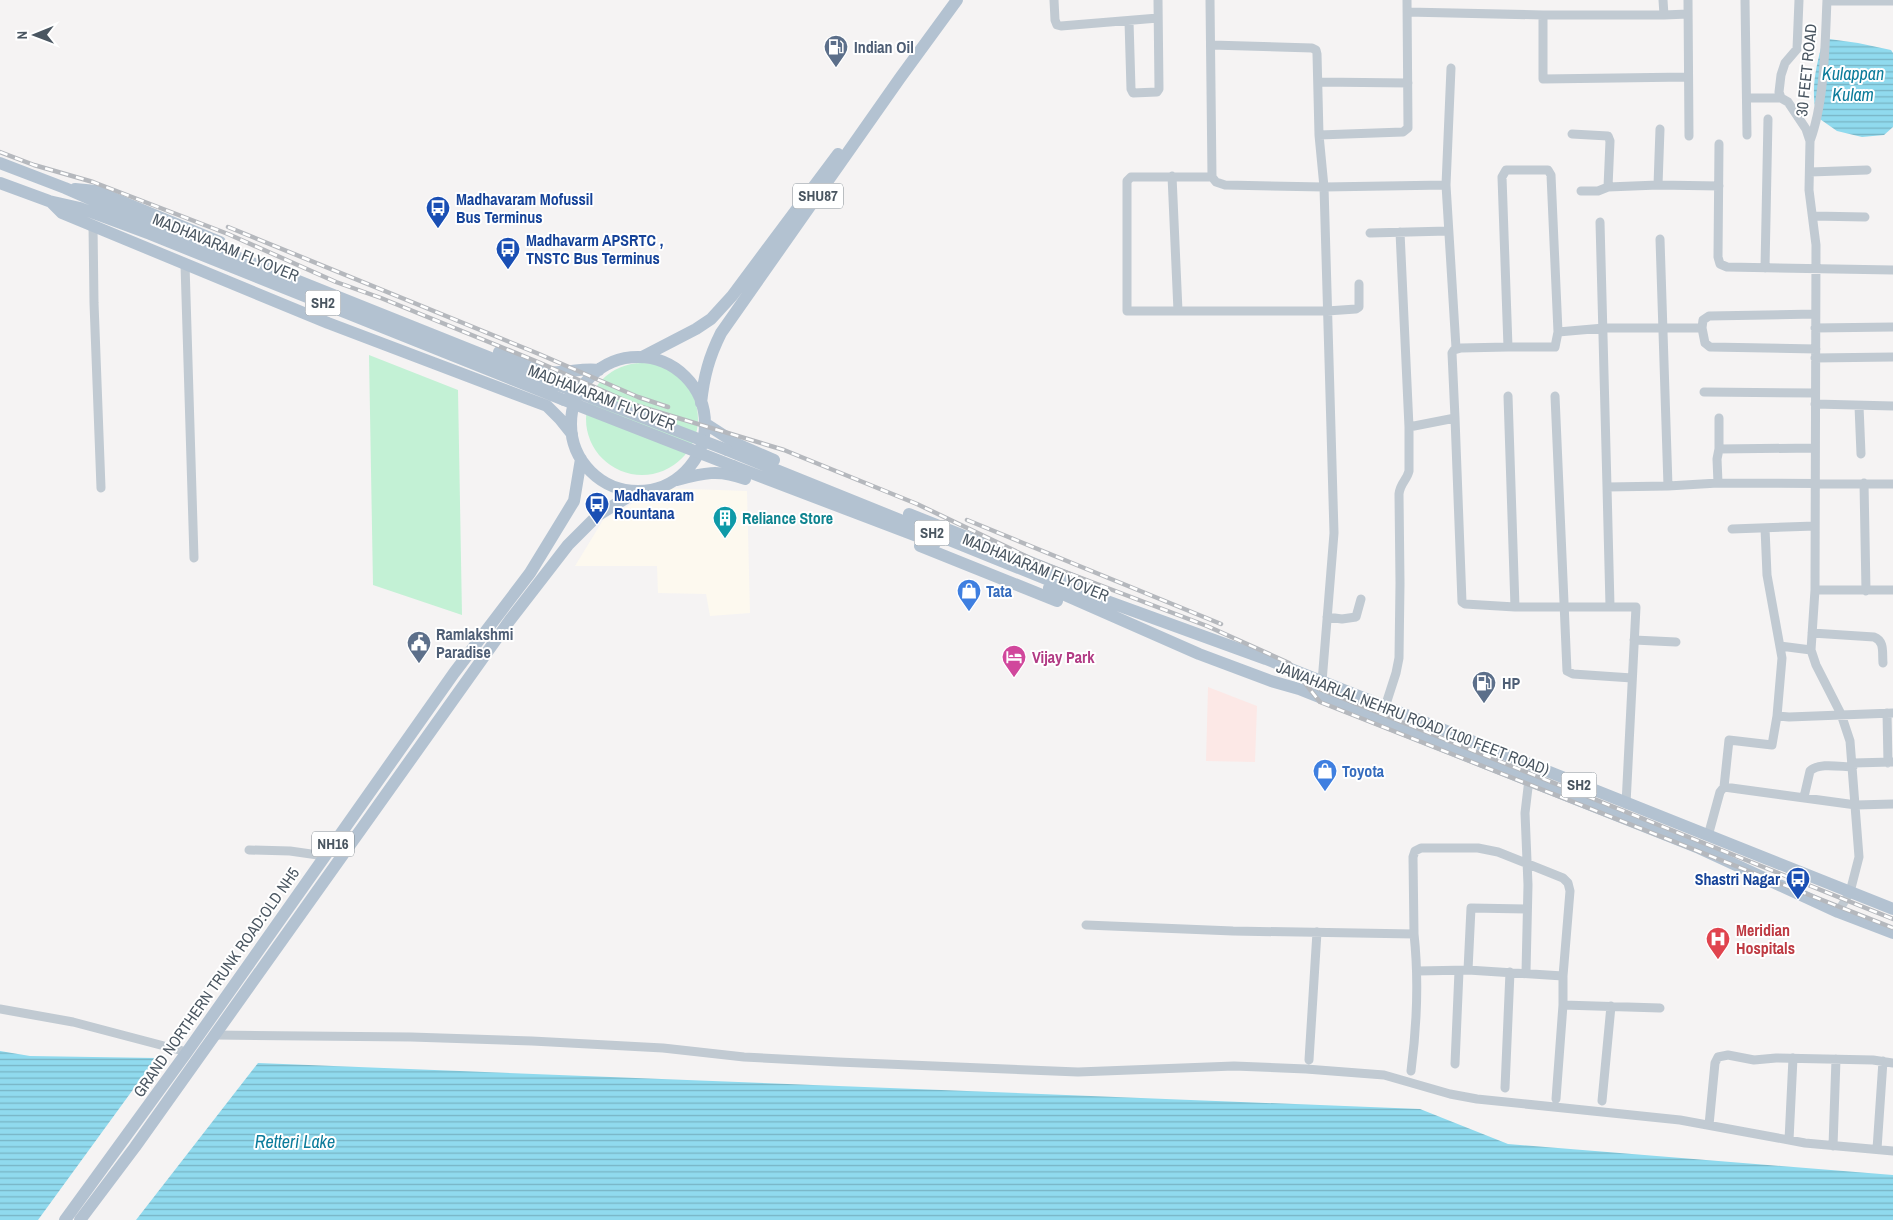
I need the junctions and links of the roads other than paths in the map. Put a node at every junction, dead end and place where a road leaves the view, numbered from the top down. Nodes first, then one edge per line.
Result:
1 (948, 0) edge
2 (957, 0) edge
3 (1054, 0) edge
4 (1158, 0) edge
5 (1210, 0) edge
6 (1406, 0) edge
7 (1663, 0) edge
8 (1688, 0) edge
9 (1745, 0) edge
10 (1799, 0) edge
11 (1827, 0) edge
12 (1893, 1) edge
13 (1407, 12) junction
14 (1688, 14) junction
15 (1543, 15) junction
16 (1664, 15) junction
17 (1158, 18) junction
18 (1129, 21) junction
19 (1211, 46) junction
20 (1451, 68) dead end
21 (1688, 77) junction
22 (1318, 82) junction
23 (1408, 83) junction
24 (1747, 98) junction
25 (1781, 98) junction
26 (1768, 119) dead end
27 (1660, 128) dead end
28 (1572, 134) dead end
29 (1319, 135) junction
30 (1747, 135) dead end
31 (1689, 136) dead end
32 (1810, 141) junction
33 (1719, 144) dead end
34 (0, 163) edge
35 (1868, 170) dead end
36 (1810, 172) junction
37 (1172, 176) junction
38 (1212, 177) junction
39 (0, 183) edge
40 (1658, 185) junction
41 (1446, 186) junction
42 (1718, 186) junction
43 (1324, 187) junction
44 (1608, 187) junction
45 (65, 188) junction
46 (1580, 191) dead end
47 (49, 201) junction
48 (83, 203) junction
49 (1813, 216) junction
50 (1865, 217) dead end
51 (1600, 222) dead end
52 (93, 225) junction
53 (1448, 231) junction
54 (1400, 232) junction
55 (1370, 233) dead end
56 (1660, 239) dead end
57 (185, 264) junction
58 (1765, 268) junction
59 (1816, 270) junction
60 (1893, 270) edge
61 (1359, 284) dead end
62 (1178, 311) junction
63 (1327, 311) junction
64 (1816, 314) junction
65 (698, 327) junction
66 (1893, 327) edge
67 (1604, 328) junction
68 (1662, 328) junction
69 (1702, 328) junction
70 (1815, 328) junction
71 (1558, 332) junction
72 (716, 343) junction
73 (1508, 347) junction
74 (1456, 348) junction
75 (1815, 353) junction
76 (642, 357) junction
77 (1893, 357) edge
78 (599, 370) junction
79 (1704, 392) dead end
80 (1815, 393) junction
81 (1508, 396) dead end
82 (1555, 396) dead end
83 (701, 403) junction
84 (1815, 404) junction
85 (1858, 406) junction
86 (1893, 406) edge
87 (1455, 418) junction
88 (1719, 418) dead end
89 (706, 424) junction
90 (1409, 427) junction
91 (572, 434) junction
92 (1815, 448) junction
93 (1719, 449) junction
94 (1861, 454) dead end
95 (581, 459) junction
96 (678, 480) junction
97 (1814, 483) junction
98 (1864, 483) junction
99 (1718, 484) junction
100 (1893, 484) edge
101 (1668, 486) junction
102 (1608, 487) junction
103 (101, 488) dead end
104 (636, 492) junction
105 (1815, 526) junction
106 (1765, 528) junction
107 (1732, 529) dead end
108 (194, 558) dead end
109 (1815, 590) junction
110 (1893, 590) edge
111 (1866, 591) junction
112 (1361, 599) dead end
113 (1515, 606) junction
114 (1564, 606) junction
115 (1610, 606) junction
116 (1327, 617) junction
117 (1155, 619) junction
118 (1142, 630) junction
119 (1812, 633) junction
120 (1634, 640) junction
121 (1676, 642) dead end
122 (1780, 646) junction
123 (1811, 650) junction
124 (1883, 663) dead end
125 (1632, 678) junction
126 (1322, 682) junction
127 (1385, 707) junction
128 (1890, 713) edge
129 (1841, 714) junction
130 (1777, 716) junction
131 (1890, 762) edge
132 (1853, 765) junction
133 (1529, 779) junction
134 (1724, 787) junction
135 (1804, 797) junction
136 (1626, 804) junction
137 (1893, 804) edge
138 (1856, 805) junction
139 (1708, 836) junction
140 (248, 850) dead end
141 (325, 856) junction
142 (1527, 864) junction
143 (1850, 892) junction
144 (1527, 909) junction
145 (1893, 909) edge
146 (1838, 912) junction
147 (1086, 925) dead end
148 (1317, 932) junction
149 (1893, 932) edge
150 (1414, 934) junction
151 (1464, 970) junction
152 (1418, 971) junction
153 (1510, 972) junction
154 (1526, 972) junction
155 (1563, 976) junction
156 (1563, 1005) junction
157 (1611, 1006) junction
158 (1660, 1008) dead end
159 (0, 1009) edge
160 (215, 1035) junction
161 (187, 1052) junction
162 (1794, 1058) junction
163 (1836, 1059) junction
164 (1308, 1060) dead end
165 (1883, 1061) junction
166 (1893, 1062) edge
167 (1455, 1064) dead end
168 (1410, 1071) dead end
169 (1505, 1088) dead end
170 (1556, 1099) dead end
171 (1602, 1101) dead end
172 (1709, 1125) junction
173 (1789, 1140) junction
174 (1833, 1146) junction
175 (1877, 1149) junction
176 (1893, 1151) edge
177 (65, 1220) edge
178 (80, 1220) edge

1 - 65 main road, SHU87
2 - 72 main road, SHU87
3 - 18 street
4 - 17 street
5 - 19 street
6 - 13 street
7 - 16 street
8 - 14 street
9 - 24 street
10 - 25 street
11 - 12 street
11 - 32 street, 30 FEET ROAD
13 - 15 street
13 - 23 street
14 - 16 street
14 - 21 street
15 - 16 street
15 - 21 street
17 - 18 street
17 - 18 street
19 - 22 street
19 - 38 street
20 - 41 street
21 - 31 street
22 - 23 street
22 - 29 street
23 - 29 street
24 - 25 street
24 - 30 street
25 - 32 street
26 - 58 street
27 - 40 street
28 - 44 street
29 - 43 street
32 - 36 street
33 - 42 street
34 - 45 main road, SH2
35 - 36 street
36 - 49 street
37 - 38 street
37 - 62 street
37 - 62 street
38 - 43 street
39 - 47 main road, SH2
40 - 42 street
40 - 44 street
41 - 43 street
41 - 53 street
42 - 58 street
43 - 63 street
44 - 46 street
45 - 48 main road, MADHAVARAM FLYOVER / SH2
45 - 78 main road
47 - 48 main road, MADHAVARAM FLYOVER / SH2
47 - 52 main road
48 - 117 main road, MADHAVARAM FLYOVER / SH2, bridge
48 - 118 main road, MADHAVARAM FLYOVER / SH2, bridge
49 - 50 street
49 - 59 street
51 - 67 street
52 - 57 main road
52 - 103 street
53 - 54 street
53 - 74 street
54 - 55 street
54 - 90 street
56 - 68 street
57 - 91 main road
57 - 108 street
58 - 59 street
59 - 60 street
59 - 64 street
61 - 63 street
62 - 63 street
63 - 116 street
64 - 69 street
64 - 70 street
65 - 72 main road
65 - 76 main road, SHU87
66 - 70 street
67 - 68 street
67 - 71 street
67 - 102 street
68 - 69 street
68 - 101 street
69 - 75 street
70 - 75 street
71 - 73 street
71 - 73 street
72 - 83 main road, SHU87
73 - 74 street
74 - 87 street
75 - 77 street
75 - 80 street
76 - 78 main road, SHU87
76 - 83 main road, SHU87
78 - 91 main road, SHU87
79 - 80 street
80 - 84 street
81 - 113 street
82 - 114 street
83 - 89 main road, SHU87
84 - 85 street
84 - 92 street
85 - 86 street
85 - 94 street
87 - 90 street
87 - 113 street
88 - 93 street
89 - 96 main road, SHU87
89 - 117 main road
90 - 127 street
91 - 95 main road, SHU87
92 - 93 street
92 - 97 street
93 - 99 street
95 - 104 main road, SHU87
95 - 141 main road, GRAND NORTHERN TRUNK ROAD:OLD NH5 / NH16
96 - 104 main road, SHU87
96 - 118 main road
97 - 98 street
97 - 99 street
97 - 105 street
98 - 100 street
98 - 111 street
99 - 101 street
101 - 102 street
102 - 115 street
104 - 160 main road, NH16
105 - 106 street
105 - 109 street
106 - 107 street
106 - 122 street
109 - 111 street
109 - 119 street
110 - 111 street
112 - 116 street
113 - 114 street
114 - 115 street
114 - 125 street
115 - 120 street
116 - 126 street
117 - 126 main road, JAWAHARLAL NEHRU ROAD (100 FEET ROAD) / SH2
118 - 133 main road, JAWAHARLAL NEHRU ROAD (100 FEET ROAD) / SH2
119 - 123 street
119 - 124 street
120 - 121 street
120 - 125 street
122 - 123 street
122 - 130 street
123 - 129 street
125 - 136 street
126 - 127 main road, JAWAHARLAL NEHRU ROAD (100 FEET ROAD) / SH2
127 - 136 main road, JAWAHARLAL NEHRU ROAD (100 FEET ROAD) / SH2
128 - 129 street
128 - 131 street
129 - 130 street
129 - 132 street
130 - 134 street
131 - 132 street
132 - 135 street
132 - 138 street
133 - 142 street
133 - 146 main road, JAWAHARLAL NEHRU ROAD (100 FEET ROAD) / SH2
134 - 135 street
134 - 139 street
135 - 138 street
136 - 139 main road, JAWAHARLAL NEHRU ROAD (100 FEET ROAD) / SH2
137 - 138 street
138 - 143 street
139 - 143 main road, JAWAHARLAL NEHRU ROAD (100 FEET ROAD) / SH2
140 - 141 street
141 - 161 main road, GRAND NORTHERN TRUNK ROAD:OLD NH5 / NH16
142 - 144 street
142 - 150 street
142 - 155 street
143 - 145 main road, JAWAHARLAL NEHRU ROAD (100 FEET ROAD) / SH2
143 - 146 street
144 - 151 street
144 - 154 street
146 - 149 main road, JAWAHARLAL NEHRU ROAD (100 FEET ROAD) / SH2
147 - 148 street
148 - 150 street
148 - 164 street
150 - 152 street
151 - 152 street
151 - 153 street
151 - 167 street
152 - 168 street
153 - 154 street
153 - 169 street
154 - 155 street
155 - 156 street
156 - 157 street
156 - 170 street
157 - 158 street
157 - 171 street
159 - 161 street
160 - 172 street
160 - 178 main road, NH16
161 - 177 main road, GRAND NORTHERN TRUNK ROAD:OLD NH5 / NH16
162 - 163 street
162 - 172 street
162 - 173 street
163 - 165 street
163 - 174 street
165 - 166 street
165 - 175 street
172 - 173 street
173 - 174 street
174 - 175 street
175 - 176 street

